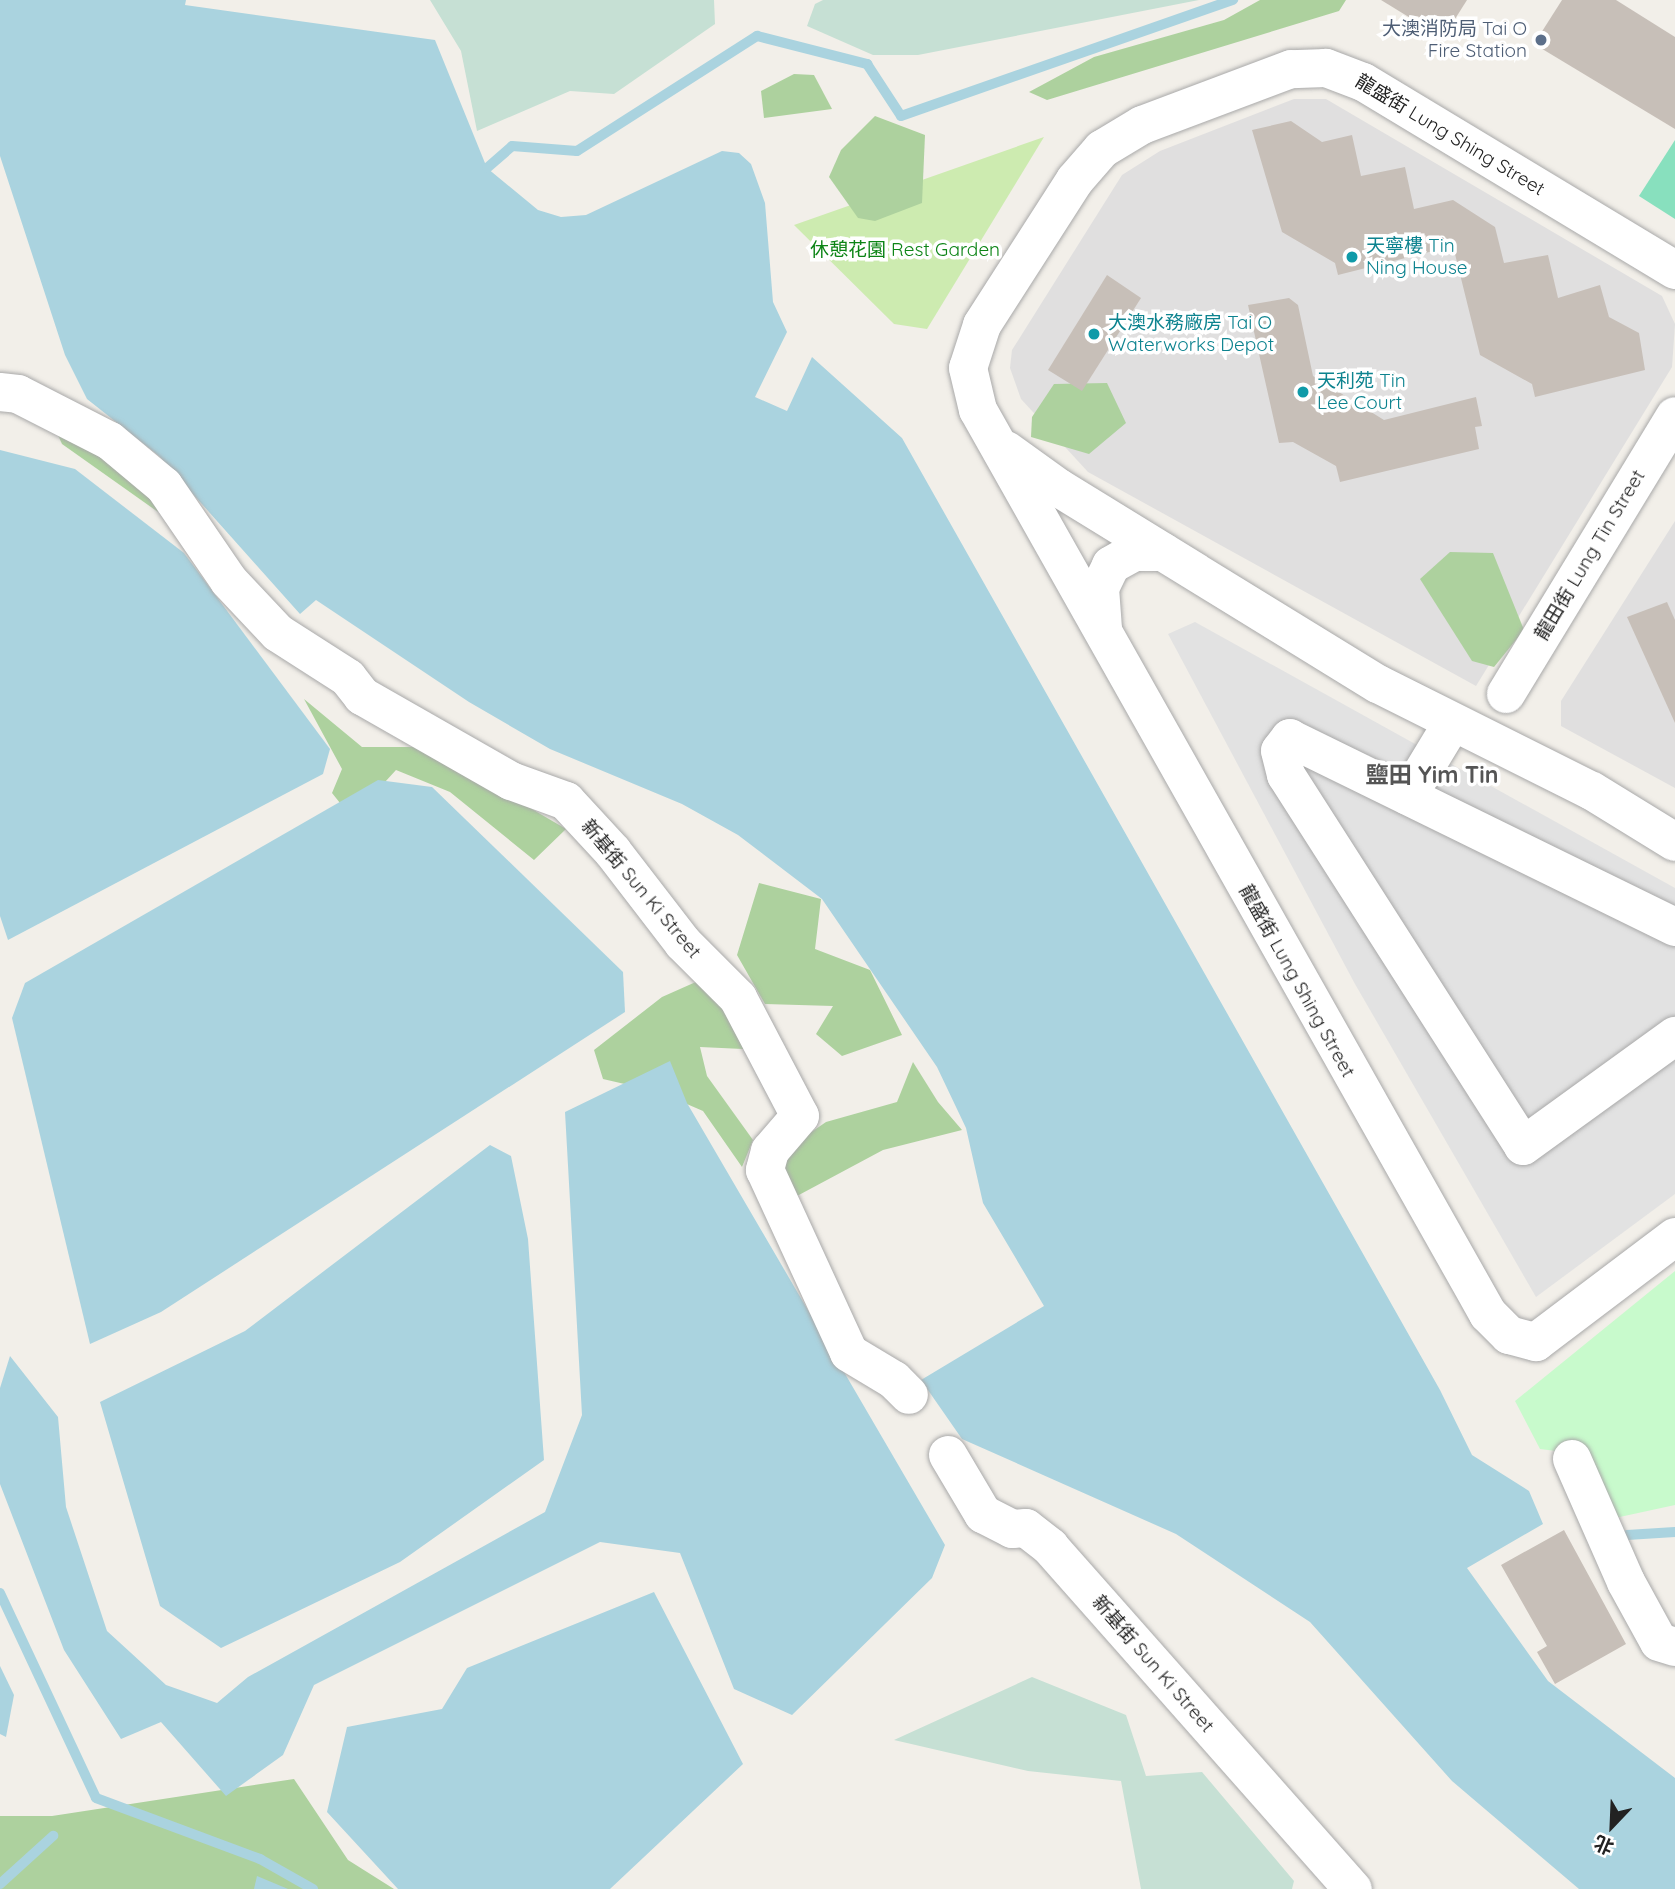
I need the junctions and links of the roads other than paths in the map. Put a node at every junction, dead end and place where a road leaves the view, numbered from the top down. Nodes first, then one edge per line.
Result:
1 (1675, 270) edge
2 (0, 392) edge
3 (1675, 416) edge
4 (996, 443) junction
5 (1163, 552) junction
6 (1107, 641) junction
7 (1506, 694) dead end
8 (1451, 725) junction
9 (1408, 796) junction
10 (1675, 842) edge
11 (1675, 927) edge
12 (1675, 1036) edge
13 (1675, 1237) edge
14 (909, 1395) dead end
15 (948, 1455) dead end
16 (1572, 1459) dead end
17 (1675, 1647) edge
18 (1353, 1889) edge

1 - 4 street, 龍盛街 Lung Shing Street
2 - 14 street, 新基街 Sun Ki Street
3 - 7 street, 龍田街 Lung Tin Street
4 - 5 street, 龍盛街 Lung Shing Street
4 - 6 street, 龍盛街 Lung Shing Street
5 - 6 street
5 - 8 street, 龍盛街 Lung Shing Street
6 - 13 street, 龍盛街 Lung Shing Street
8 - 9 street
8 - 10 street, 龍盛街 Lung Shing Street
9 - 11 street
9 - 12 street
15 - 18 street, 新基街 Sun Ki Street
16 - 17 street

